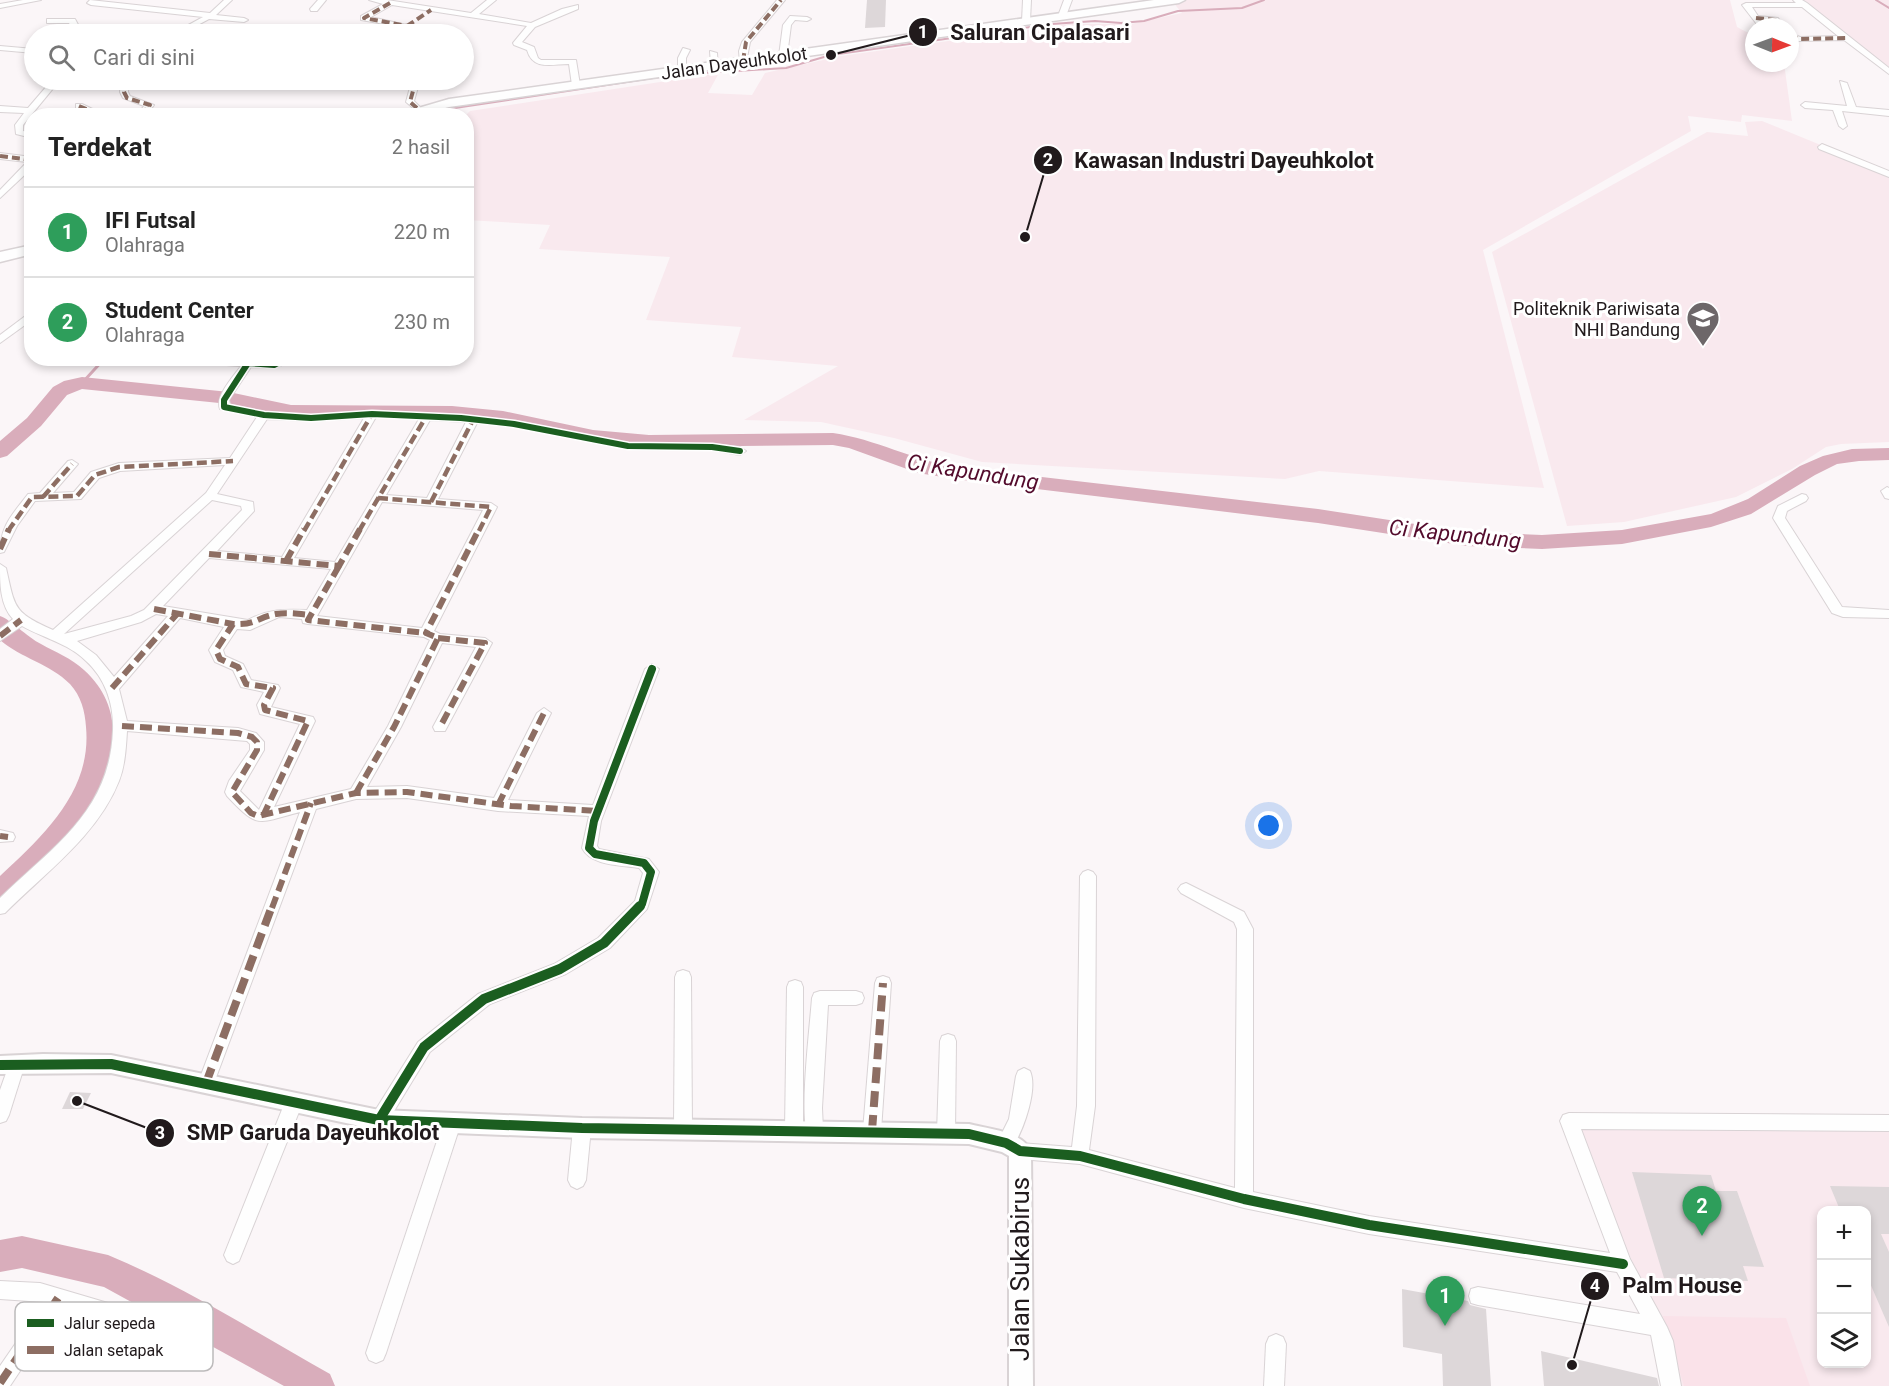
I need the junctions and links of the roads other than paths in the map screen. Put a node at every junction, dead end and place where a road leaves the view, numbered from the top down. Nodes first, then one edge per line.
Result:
1 (37, 0) edge
2 (94, 0) edge
3 (228, 0) edge
4 (322, 0) edge
5 (376, 0) edge
6 (492, 0) edge
7 (781, 0) edge
8 (1027, 0) edge
9 (1068, 0) edge
10 (1179, 0) edge
11 (390, 3) junction
12 (1800, 3) edge
13 (0, 6) edge
14 (575, 7) dead end
15 (314, 9) dead end
16 (431, 10) junction
17 (209, 16) junction
18 (472, 16) junction
19 (1062, 16) junction
20 (1756, 18) edge
21 (807, 19) dead end
22 (244, 20) dead end
23 (50, 21) dead end
24 (1026, 21) junction
25 (74, 24) edge
26 (194, 24) edge
27 (384, 24) edge
28 (412, 24) edge
29 (532, 25) junction
30 (1846, 38) junction
31 (1799, 39) edge
32 (0, 48) edge
33 (24, 50) edge
34 (686, 50) dead end
35 (783, 56) junction
36 (743, 61) junction
37 (687, 69) junction
38 (1889, 72) edge
39 (1843, 83) dead end
40 (576, 85) junction
41 (47, 90) edge
42 (124, 90) edge
43 (414, 90) edge
44 (1809, 105) dead end
45 (79, 106) dead end
46 (1836, 107) junction
47 (32, 108) edge
48 (84, 108) edge
49 (147, 108) edge
50 (417, 108) edge
51 (425, 108) edge
52 (0, 109) edge
53 (1852, 109) junction
54 (24, 111) edge
55 (1889, 112) edge
56 (24, 120) edge
57 (1843, 126) dead end
58 (24, 134) edge
59 (1822, 147) dead end
60 (0, 156) edge
61 (24, 160) edge
62 (24, 170) edge
63 (1889, 174) edge
64 (0, 195) edge
65 (24, 251) edge
66 (0, 256) edge
67 (24, 320) edge
68 (0, 340) edge
69 (246, 366) edge
70 (372, 414) junction
71 (264, 415) junction
72 (427, 415) junction
73 (473, 420) junction
74 (740, 451) dead end
75 (233, 461) junction
76 (72, 464) dead end
77 (210, 496) junction
78 (43, 497) junction
79 (378, 498) junction
80 (1802, 498) dead end
81 (431, 502) junction
82 (0, 549) edge
83 (209, 554) junction
84 (286, 561) junction
85 (339, 566) junction
86 (0, 568) edge
87 (154, 609) junction
88 (177, 614) junction
89 (1889, 614) edge
90 (311, 615) junction
91 (19, 622) junction
92 (233, 624) junction
93 (0, 636) edge
94 (432, 636) junction
95 (61, 637) junction
96 (652, 669) dead end
97 (112, 688) junction
98 (544, 713) dead end
99 (122, 726) junction
100 (440, 727) dead end
101 (356, 794) junction
102 (311, 803) junction
103 (498, 805) junction
104 (598, 811) junction
105 (263, 816) junction
106 (1088, 876) dead end
107 (1186, 889) dead end
108 (0, 908) edge
109 (683, 977) dead end
110 (882, 983) dead end
111 (795, 987) dead end
112 (856, 998) dead end
113 (948, 1041) dead end
114 (8, 1064) edge
115 (1024, 1076) dead end
116 (206, 1083) junction
117 (294, 1102) junction
118 (0, 1115) edge
119 (379, 1120) junction
120 (452, 1123) junction
121 (1889, 1123) edge
122 (582, 1128) junction
123 (683, 1129) junction
124 (804, 1130) junction
125 (872, 1131) junction
126 (946, 1133) junction
127 (1013, 1147) junction
128 (1080, 1156) junction
129 (577, 1180) dead end
130 (1244, 1199) junction
131 (233, 1255) dead end
132 (1623, 1264) junction
133 (0, 1290) edge
134 (1478, 1296) dead end
135 (58, 1298) junction
136 (55, 1302) edge
137 (72, 1302) edge
138 (1657, 1326) junction
139 (1276, 1344) dead end
140 (376, 1353) dead end
141 (15, 1361) edge
142 (0, 1383) edge
143 (1021, 1386) edge
144 (1274, 1386) edge
145 (1671, 1386) edge

1 - 13 street
2 - 17 street
3 - 17 street
4 - 15 street
5 - 11 street
6 - 18 street
7 - 36 street
8 - 24 street
9 - 19 street
10 - 19 main road, Jalan Dayeuhkolot
11 - 16 street
11 - 27 street
12 - 20 street
12 - 30 street
14 - 29 street
16 - 18 street
16 - 28 street
17 - 22 street
17 - 26 street
18 - 29 street
19 - 24 main road, Jalan Dayeuhkolot
21 - 35 street
23 - 25 street
24 - 35 main road, Jalan Dayeuhkolot
29 - 40 street
30 - 31 street
30 - 38 street
32 - 33 street
34 - 37 street
35 - 36 main road, Jalan Dayeuhkolot
36 - 37 main road, Jalan Dayeuhkolot
37 - 40 main road, Jalan Dayeuhkolot
39 - 53 street
40 - 51 main road, Jalan Dayeuhkolot
41 - 47 street
42 - 49 street
43 - 50 street
44 - 46 street
45 - 48 street
46 - 53 street
46 - 57 street
52 - 54 street
53 - 55 street
56 - 58 street
59 - 63 street
60 - 61 street
62 - 64 street
65 - 66 main road
67 - 68 street
69 - 71 street
70 - 71 street
70 - 72 street
70 - 84 street
71 - 75 street
72 - 73 street
72 - 79 street
73 - 74 street
73 - 81 street
75 - 77 street
75 - 78 street
76 - 78 street
77 - 83 street
77 - 95 street
78 - 82 street
79 - 81 street
79 - 85 street
80 - 89 street
81 - 94 street
83 - 84 street
83 - 87 street
84 - 85 street
85 - 90 street
86 - 91 street
87 - 88 street
87 - 95 street
88 - 92 street
88 - 97 street
90 - 92 street
90 - 94 street
91 - 93 street
91 - 95 street
92 - 105 street
94 - 100 street
94 - 101 street
95 - 97 street
96 - 104 street
97 - 99 street
98 - 103 street
99 - 105 street
99 - 108 street
101 - 102 street
101 - 103 street
102 - 105 street
102 - 116 street
103 - 104 street
104 - 119 street
106 - 128 street
107 - 130 street
109 - 123 street
110 - 125 street
111 - 124 street
112 - 124 street
113 - 126 street
114 - 116 street
114 - 118 street
115 - 127 street
116 - 117 street
117 - 119 street
117 - 131 street
119 - 120 street
120 - 122 street
120 - 140 street
121 - 132 street
122 - 123 street
122 - 129 street
123 - 124 street
124 - 125 street
125 - 126 street
126 - 127 street
127 - 128 street
127 - 143 street, Jalan Sukabirus
128 - 130 street
130 - 132 street
132 - 138 street
133 - 135 street
134 - 138 street
135 - 136 street
135 - 137 street
138 - 145 street
139 - 144 street
141 - 142 street

